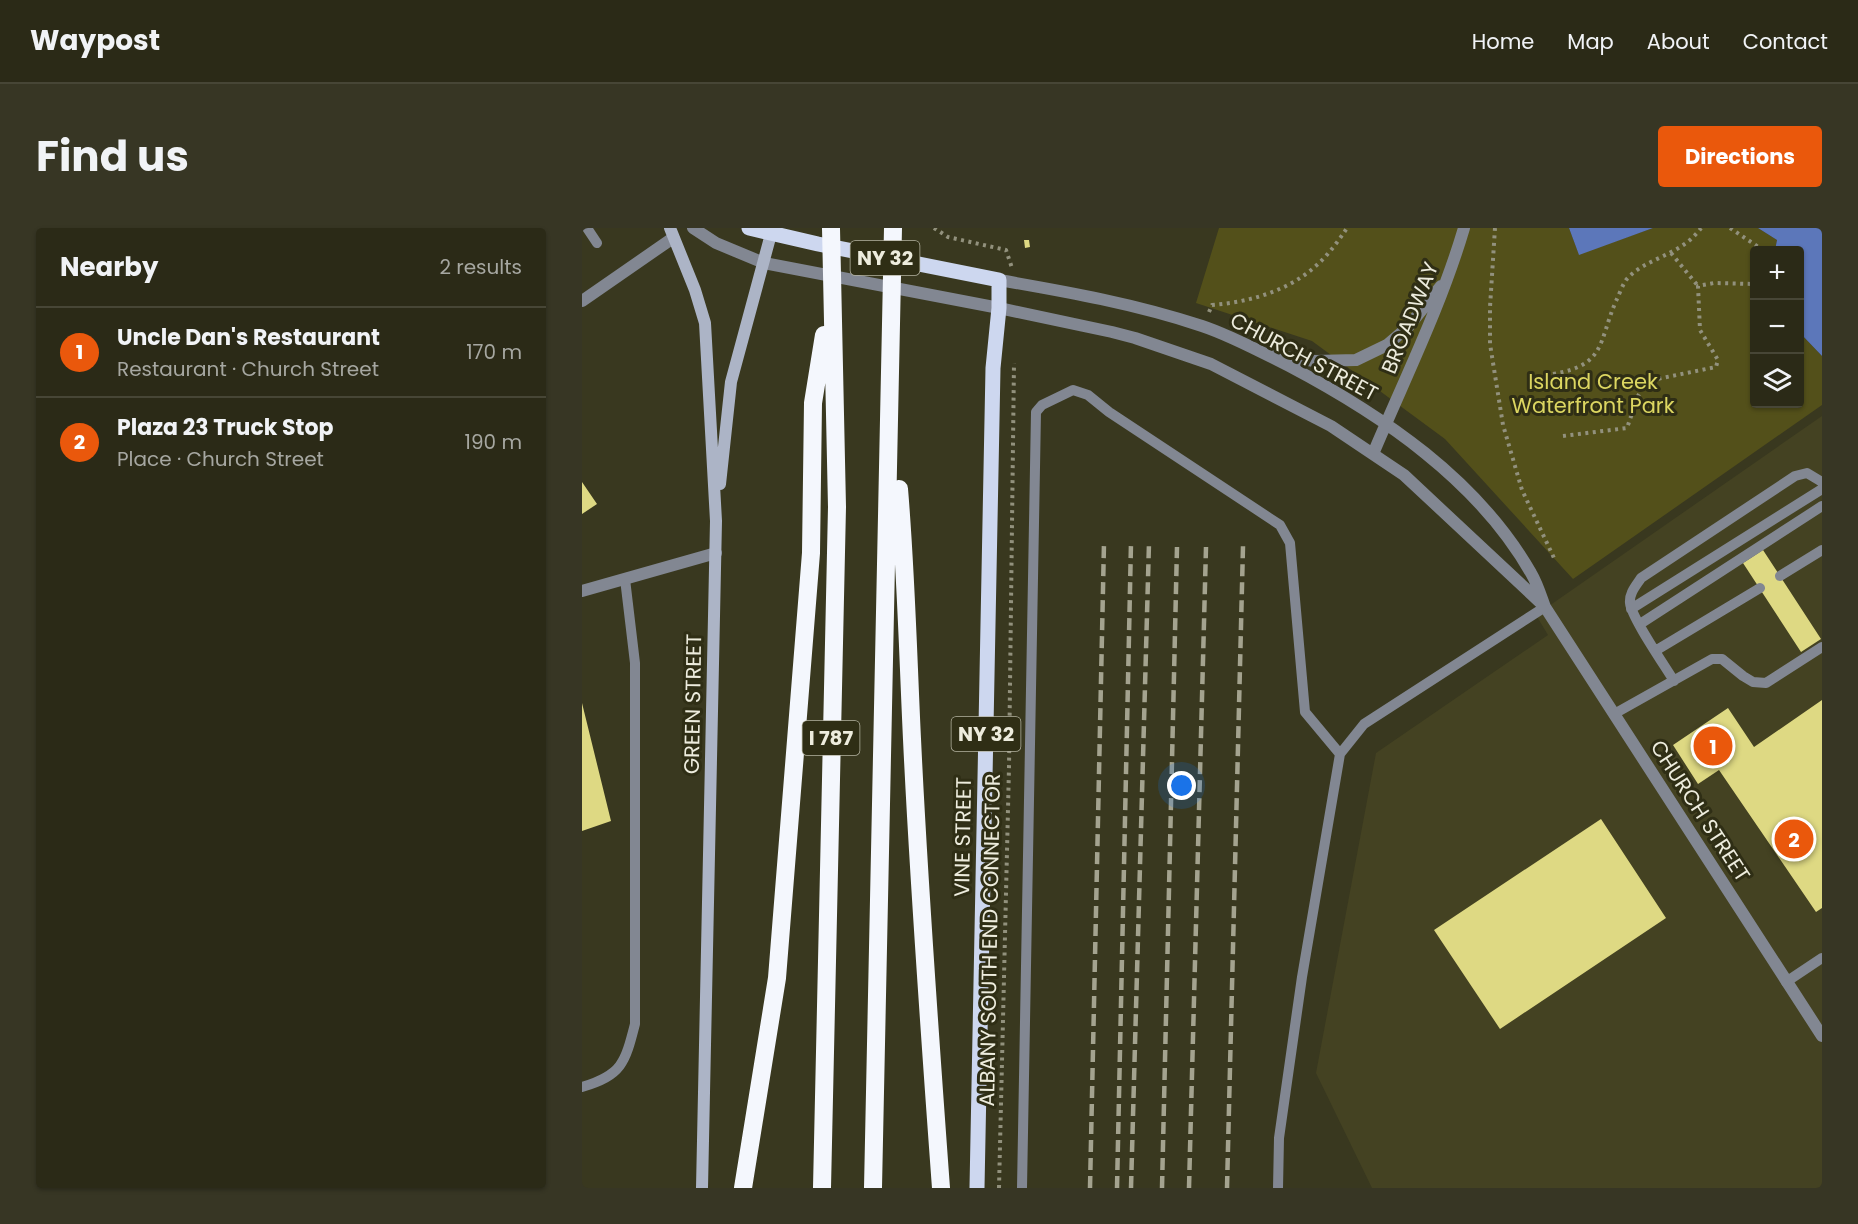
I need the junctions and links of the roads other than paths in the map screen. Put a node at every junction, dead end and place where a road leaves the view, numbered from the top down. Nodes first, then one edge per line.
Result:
1 (587, 228) edge
2 (693, 228) edge
3 (749, 228) edge
4 (831, 228) edge
5 (893, 228) edge
6 (1464, 228) edge
7 (671, 233) edge
8 (771, 234) junction
9 (597, 243) dead end
10 (764, 263) junction
11 (1451, 274) junction
12 (999, 280) junction
13 (831, 288) junction
14 (582, 302) edge
15 (999, 308) junction
16 (1266, 354) junction
17 (891, 387) junction
18 (1386, 423) junction
19 (1373, 454) junction
20 (1822, 482) edge
21 (1822, 489) edge
22 (1822, 506) edge
23 (716, 521) junction
24 (1822, 550) edge
25 (716, 553) junction
26 (1780, 576) dead end
27 (625, 579) junction
28 (1760, 588) dead end
29 (582, 591) edge
30 (1545, 607) junction
31 (1631, 609) junction
32 (1640, 624) junction
33 (1822, 647) edge
34 (1655, 651) junction
35 (1674, 681) junction
36 (1614, 714) junction
37 (1340, 754) junction
38 (1822, 958) edge
39 (1786, 981) junction
40 (1822, 1036) edge
41 (582, 1087) edge
42 (702, 1188) edge
43 (742, 1188) edge
44 (822, 1188) edge
45 (873, 1188) edge
46 (941, 1188) edge
47 (977, 1188) edge
48 (1022, 1188) edge
49 (1278, 1188) edge

1 - 9 lane
2 - 10 street
3 - 8 main road, NY 32
4 - 13 highway, I 787
5 - 17 highway, I 787
6 - 11 street, BROADWAY
7 - 14 street
7 - 23 main road, GREEN STREET
8 - 10 main road
8 - 12 main road, NY 32
10 - 15 street
10 - 23 main road
11 - 16 street
11 - 18 street, BROADWAY
12 - 15 main road, VINE STREET / NY 32
12 - 16 street, CHURCH STREET
13 - 43 highway
13 - 44 highway, I 787
15 - 19 street, CHURCH STREET
15 - 47 main road, VINE STREET / NY 32
16 - 18 street, CHURCH STREET
17 - 45 highway, I 787
17 - 46 highway
18 - 19 street, BROADWAY
18 - 30 street, CHURCH STREET
19 - 30 street, CHURCH STREET
20 - 31 lane
21 - 31 lane
22 - 32 lane
23 - 25 main road, GREEN STREET
24 - 26 lane
25 - 27 street
25 - 42 main road, GREEN STREET
27 - 29 street
27 - 41 lane
28 - 34 lane
30 - 36 street, CHURCH STREET
30 - 37 lane
31 - 32 lane
32 - 34 lane
33 - 35 lane
34 - 35 lane
35 - 36 lane
36 - 39 street, CHURCH STREET
37 - 48 lane
37 - 49 lane
38 - 39 lane
39 - 40 street, CHURCH STREET

